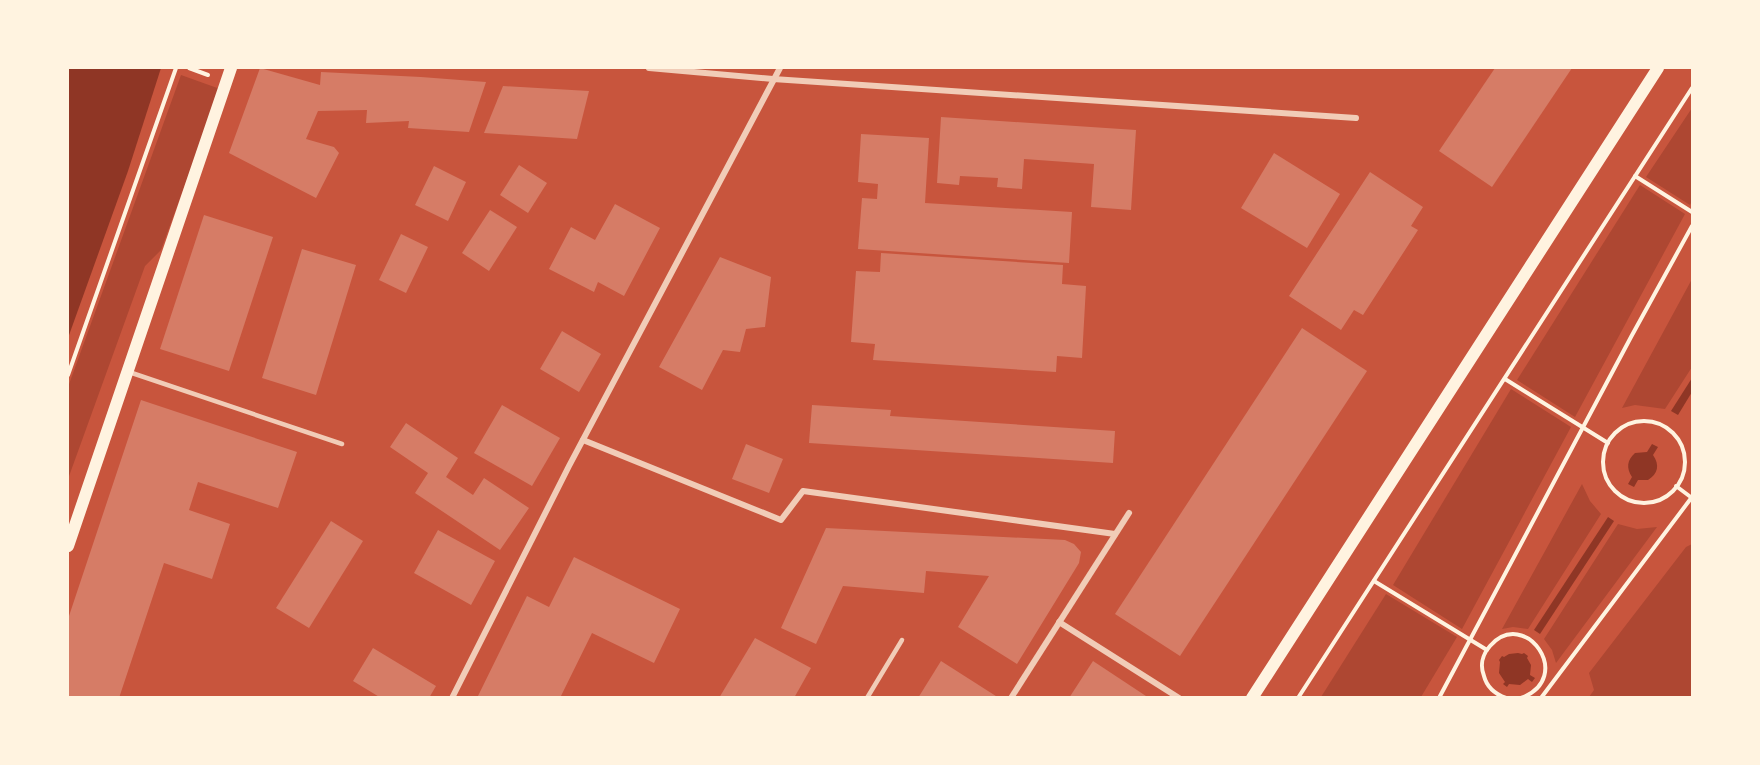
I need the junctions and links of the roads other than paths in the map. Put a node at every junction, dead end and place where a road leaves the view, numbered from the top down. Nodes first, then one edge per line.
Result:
1 (231, 68) edge
2 (649, 68) edge
3 (780, 68) edge
4 (1658, 68) edge
5 (773, 80) junction
6 (1356, 118) dead end
7 (127, 371) junction
8 (583, 440) junction
9 (342, 444) dead end
10 (1129, 513) dead end
11 (1115, 534) junction
12 (68, 546) edge
13 (1059, 622) junction
14 (902, 640) dead end
15 (452, 698) edge
16 (867, 698) edge
17 (1011, 698) edge
18 (1179, 698) edge
19 (1252, 698) edge

1 - 7 main road
2 - 5 street
3 - 5 street
4 - 19 main road
5 - 6 street
5 - 8 street
7 - 9 lane
7 - 12 main road
8 - 11 street
8 - 15 street
10 - 11 street
11 - 13 street
13 - 17 street
13 - 18 street
14 - 16 lane

